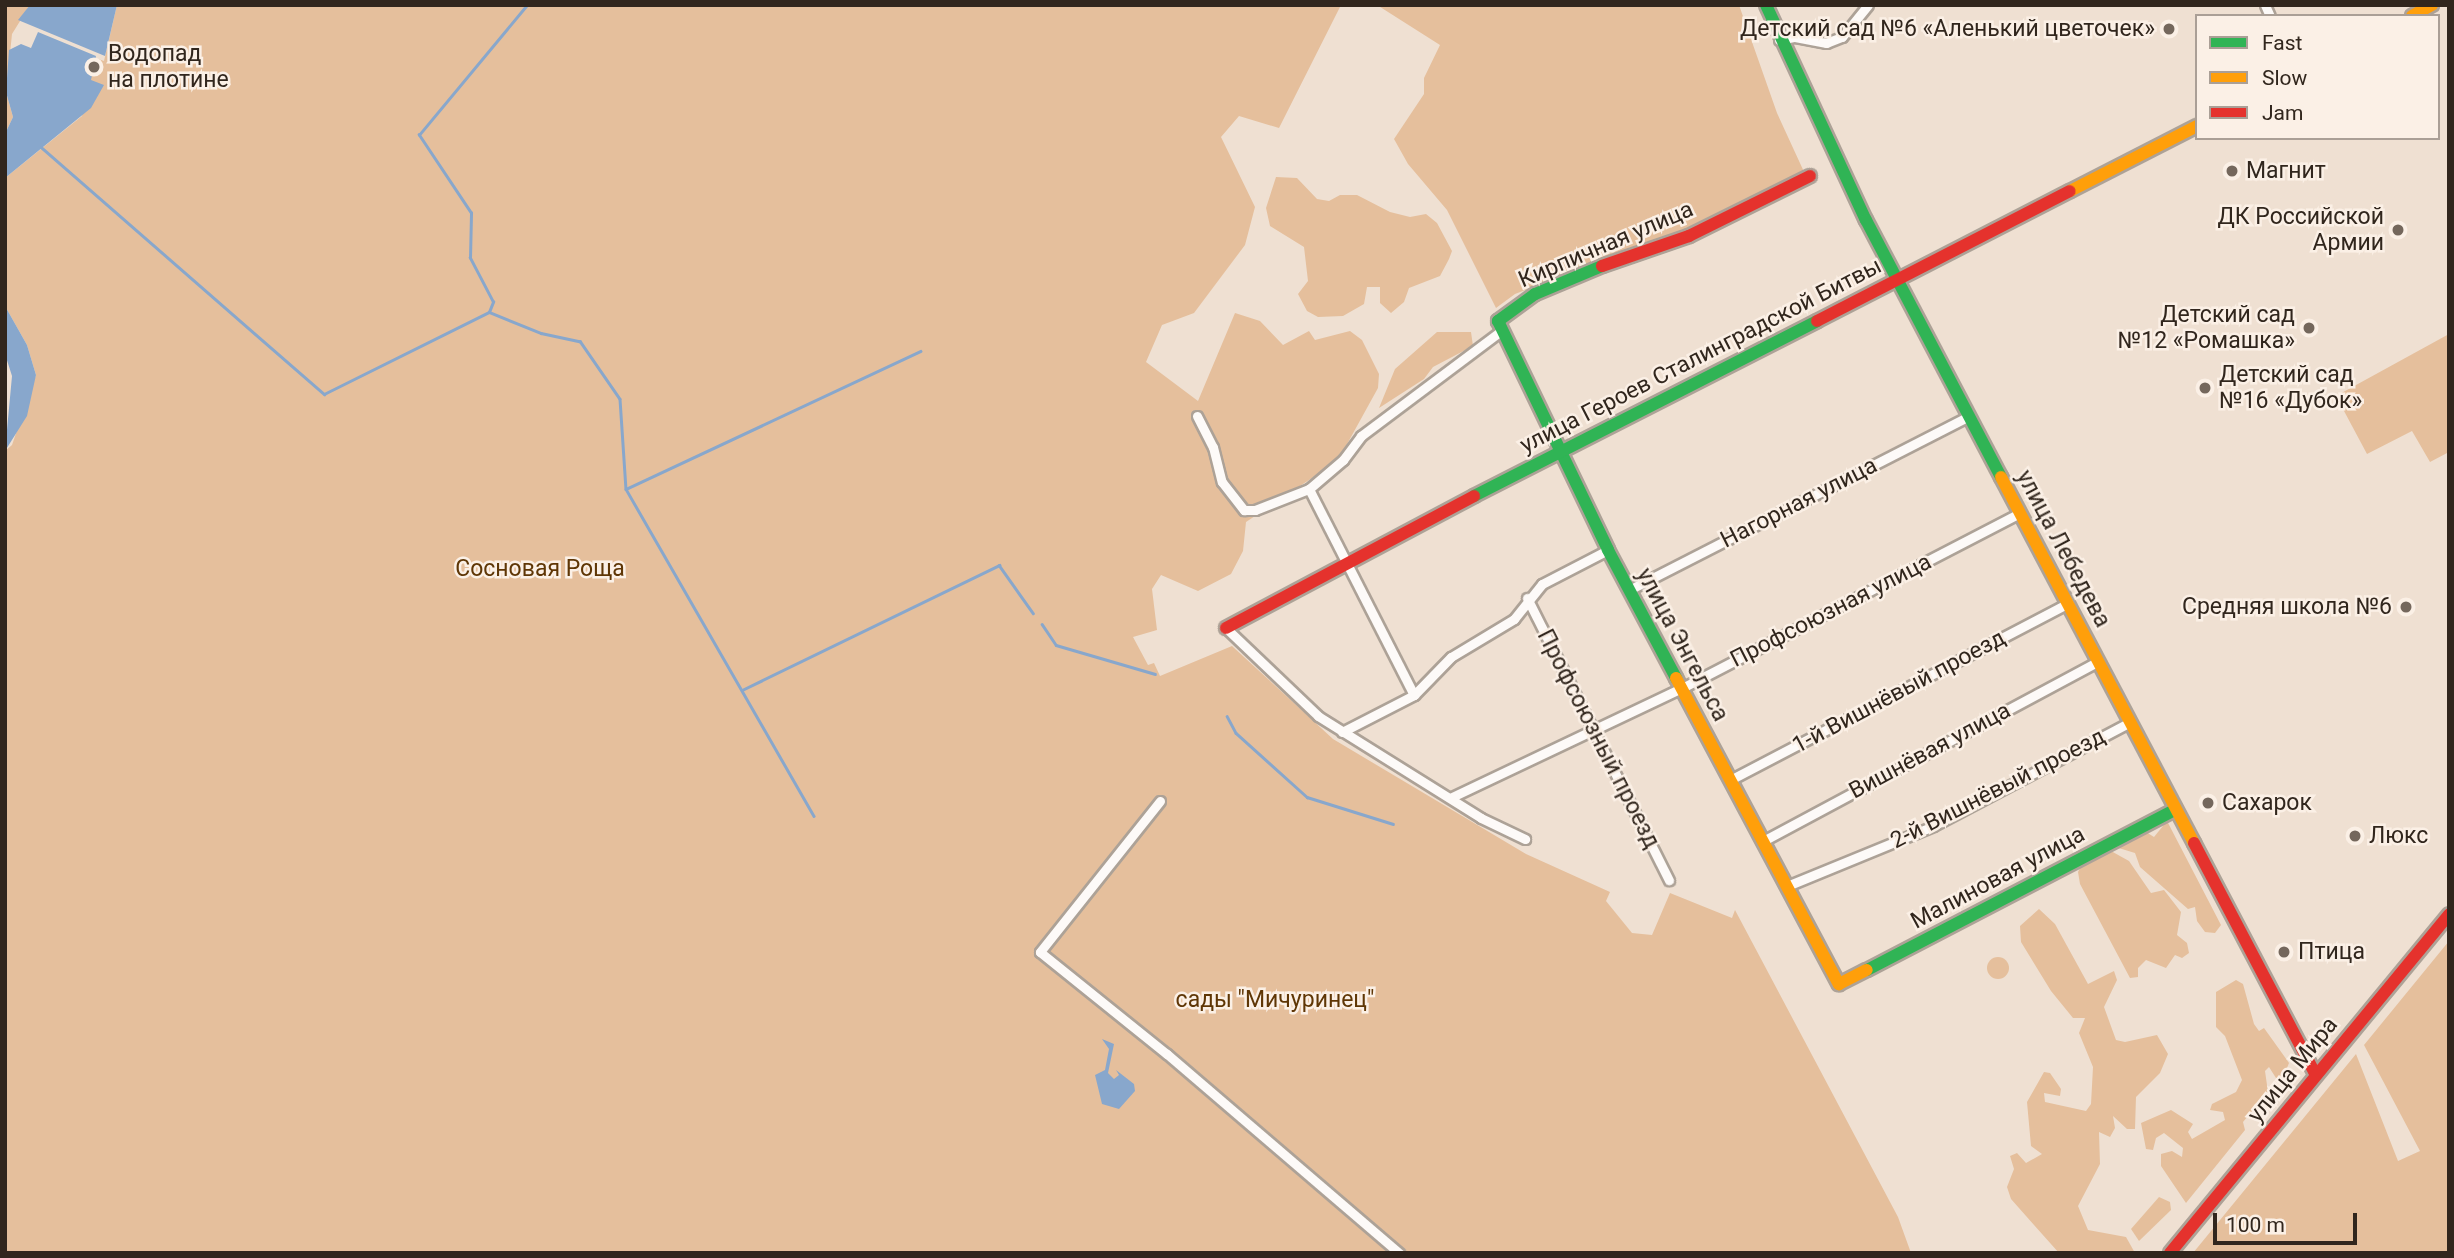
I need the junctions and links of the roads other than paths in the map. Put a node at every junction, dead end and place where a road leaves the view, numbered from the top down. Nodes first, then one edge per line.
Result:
1 (1766, 5) edge
2 (1868, 5) edge
3 (2432, 5) edge
4 (2416, 14) edge
5 (1779, 40) junction
6 (2195, 127) edge
7 (1810, 176) dead end
8 (1898, 279) junction
9 (1499, 326) junction
10 (1197, 416) dead end
11 (1969, 416) junction
12 (1560, 452) junction
13 (1309, 489) junction
14 (2020, 513) junction
15 (1608, 550) junction
16 (1348, 561) junction
17 (1629, 590) junction
18 (1527, 598) junction
19 (2068, 604) junction
20 (1226, 628) joint
21 (2098, 661) junction
22 (1682, 688) junction
23 (1413, 695) junction
24 (2130, 722) junction
25 (1594, 731) junction
26 (1342, 732) junction
27 (1730, 780) junction
28 (1451, 797) junction
29 (1160, 801) dead end
30 (2176, 809) junction
31 (1525, 839) dead end
32 (1763, 841) junction
33 (1669, 880) dead end
34 (1787, 886) junction
35 (2449, 914) edge
36 (1839, 984) joint
37 (2316, 1075) junction
38 (1398, 1253) edge
39 (2170, 1253) edge

1 - 5 street, улица Лебедева
2 - 5 street
3 - 4 street
5 - 8 street, улица Лебедева
6 - 8 street, улица Героев Сталинградской Битвы
7 - 9 street, Кирпичная улица
8 - 11 street, улица Лебедева
8 - 12 street, улица Героев Сталинградской Битвы
9 - 12 street, улица Энгельса
9 - 13 street, Кирпичная улица
10 - 13 street, Кирпичная улица
11 - 14 street, улица Лебедева
11 - 17 street, Нагорная улица
12 - 15 street, улица Энгельса
12 - 16 street, улица Героев Сталинградской Битвы
13 - 16 street
14 - 19 street, улица Лебедева
14 - 22 street, Профсоюзная улица
15 - 17 street, улица Энгельса
15 - 18 street
16 - 20 street, улица Героев Сталинградской Битвы
16 - 23 street
17 - 22 street, улица Энгельса
18 - 23 street
18 - 25 street, Профсоюзный проезд
19 - 21 street, улица Лебедева
19 - 27 street, 1-й Вишнёвый проезд
20 - 26 street
21 - 24 street, улица Лебедева
21 - 32 street, Вишнёвая улица
22 - 25 street, Профсоюзная улица
22 - 27 street, улица Энгельса
23 - 26 street
24 - 30 street, улица Лебедева
24 - 34 street, 2-й Вишнёвый проезд
25 - 28 street, Профсоюзная улица
25 - 33 street, Профсоюзный проезд
26 - 28 street
27 - 32 street, улица Энгельса
28 - 31 street
29 - 38 street
30 - 36 street, Малиновая улица
30 - 37 street, улица Лебедева
32 - 34 street, улица Энгельса
34 - 36 street, улица Энгельса
35 - 37 street, улица Мира
37 - 39 street, улица Мира

